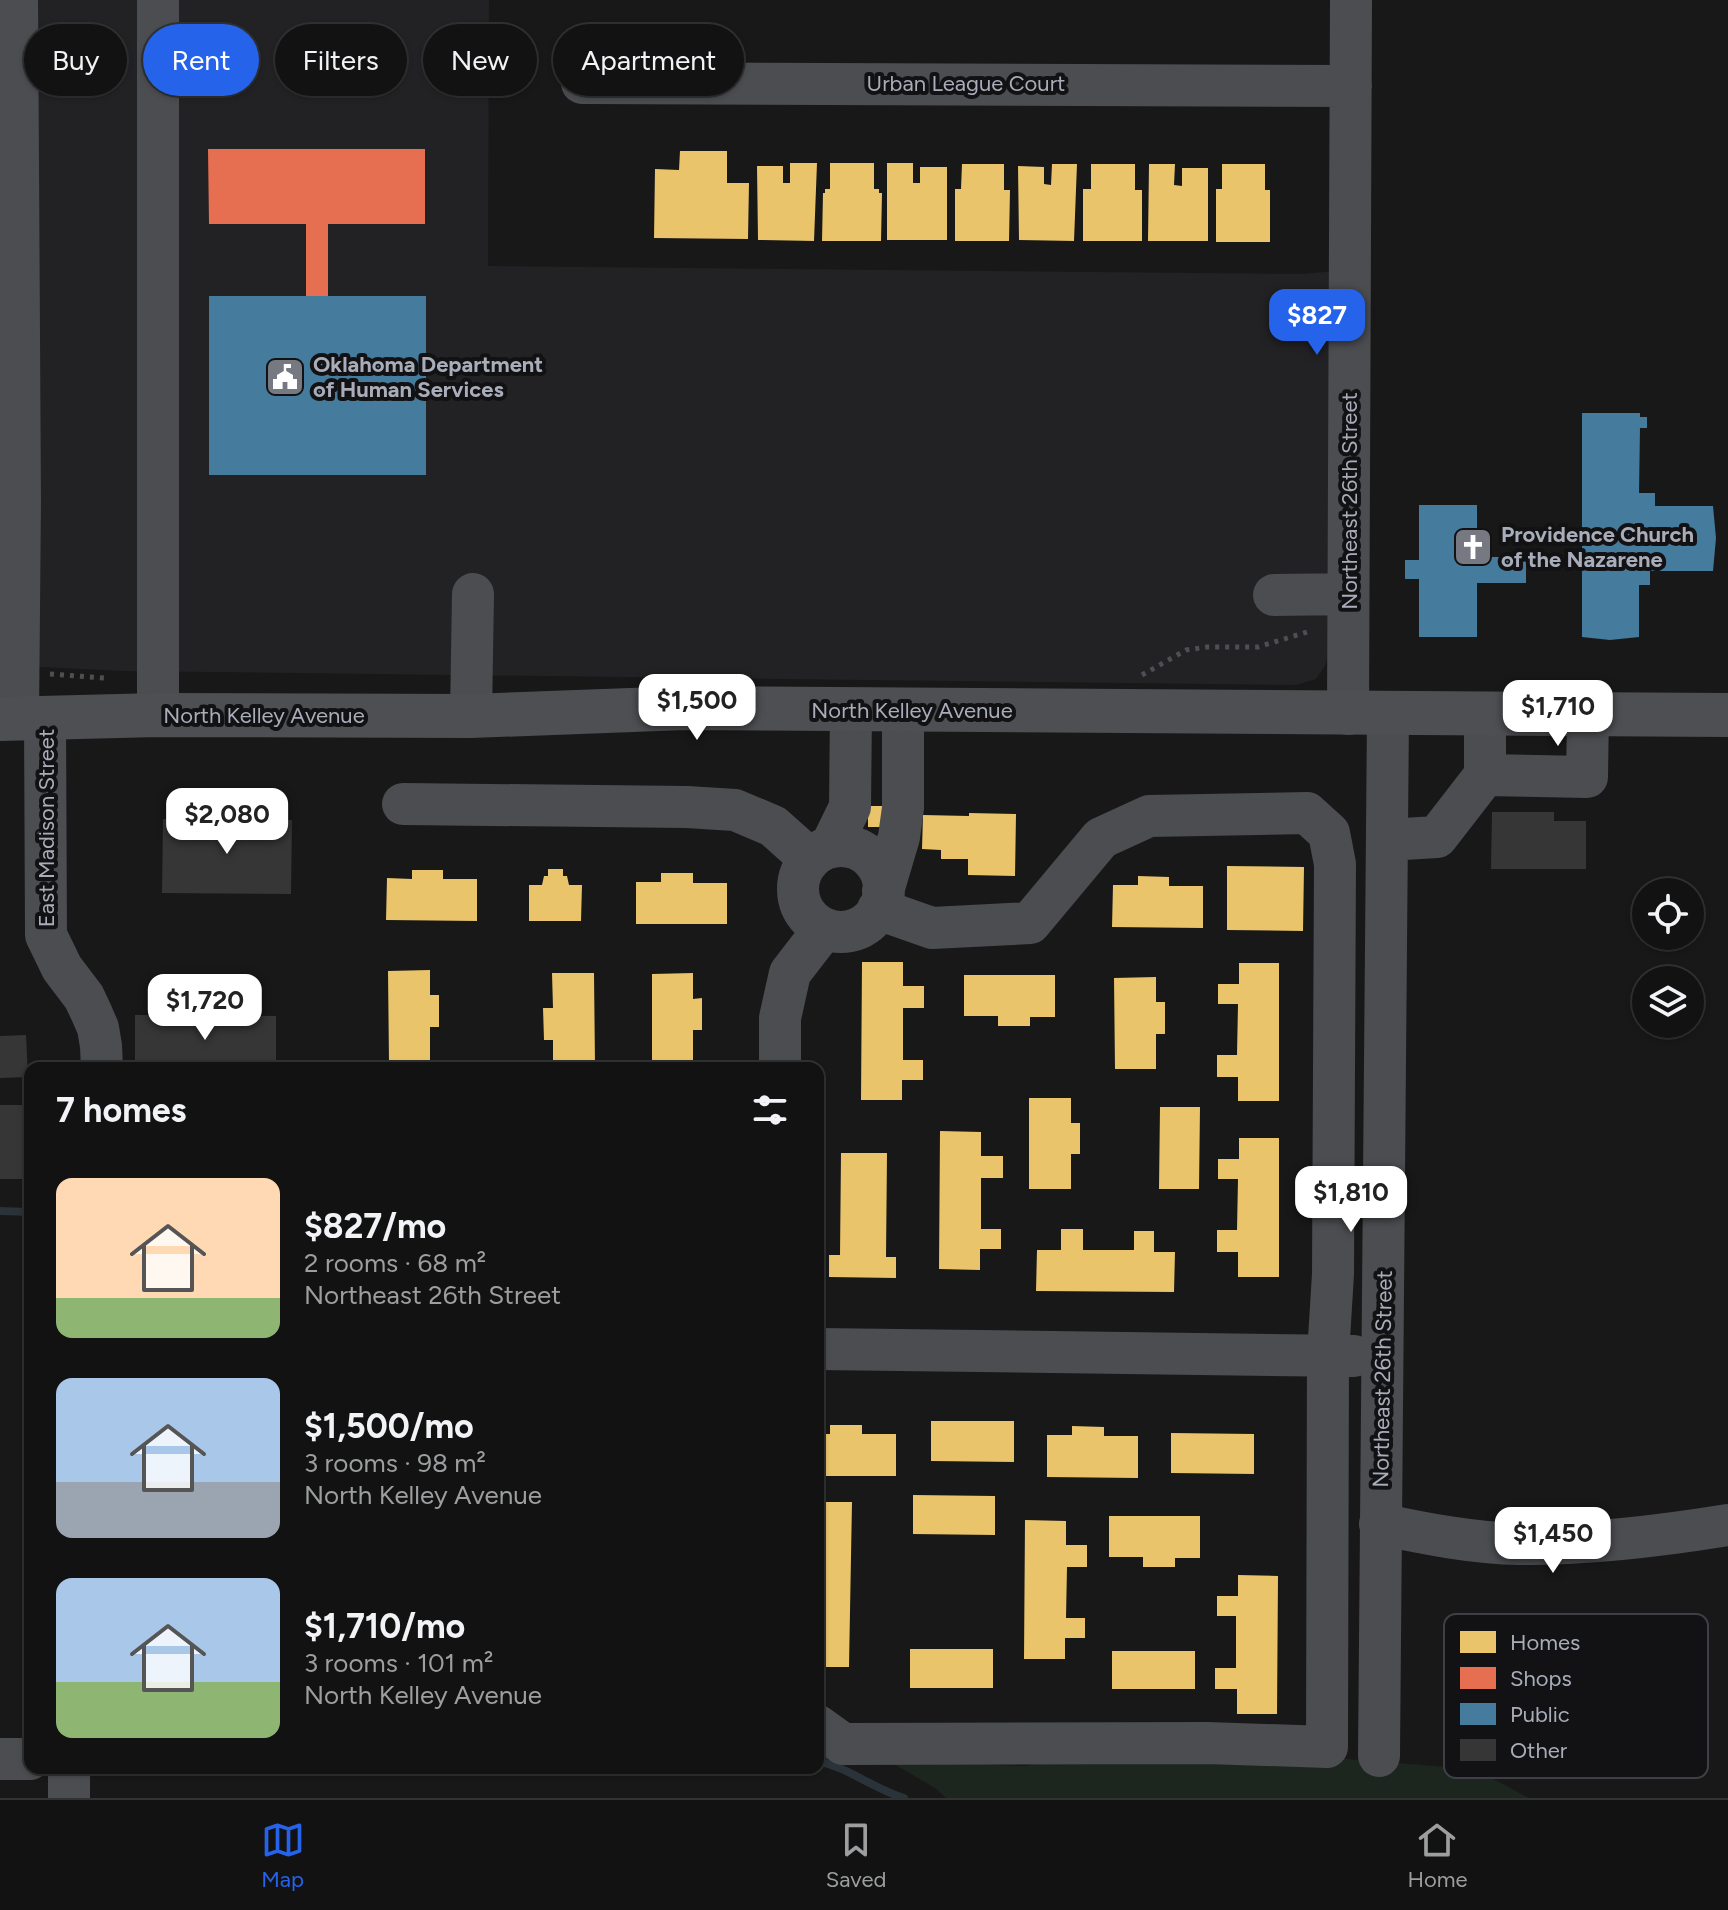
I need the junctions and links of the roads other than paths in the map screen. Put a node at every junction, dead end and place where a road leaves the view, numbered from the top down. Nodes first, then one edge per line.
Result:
1 (17, 0) edge
2 (158, 0) edge
3 (1351, 0) edge
4 (744, 83) edge
5 (1351, 86) junction
6 (473, 594) dead end
7 (1348, 594) junction
8 (1274, 595) dead end
9 (851, 709) junction
10 (903, 710) junction
11 (1368, 714) junction
12 (1485, 714) junction
13 (1588, 714) junction
14 (158, 715) junction
15 (1728, 715) edge
16 (471, 716) junction
17 (21, 718) edge
18 (1485, 775) junction
19 (403, 804) dead end
20 (1387, 840) junction
21 (820, 852) junction
22 (881, 900) junction
23 (824, 929) junction
24 (102, 1062) edge
25 (780, 1062) edge
26 (824, 1349) edge
27 (1328, 1355) junction
28 (1383, 1357) junction
29 (1380, 1524) junction
30 (1728, 1525) edge
31 (824, 1730) edge
32 (1379, 1756) dead end
33 (0, 1759) edge
34 (24, 1759) edge
35 (69, 1774) edge
36 (69, 1798) edge

1 - 17 street, East Madison Street
2 - 14 street
3 - 5 street, Northeast 26th Street
4 - 5 street, Urban League Court
5 - 7 street, Northeast 26th Street
6 - 16 street
7 - 8 street
7 - 11 street, Northeast 26th Street
9 - 10 main road, North Kelley Avenue
9 - 16 main road, North Kelley Avenue
9 - 21 street
10 - 11 main road, North Kelley Avenue
10 - 22 street
11 - 12 main road, North Kelley Avenue
11 - 20 street, Northeast 26th Street
12 - 13 main road, North Kelley Avenue
12 - 18 street
13 - 15 main road, North Kelley Avenue
13 - 18 street
14 - 16 main road, North Kelley Avenue
14 - 17 main road, North Kelley Avenue
17 - 24 street, East Madison Street
18 - 20 street
19 - 21 street
20 - 28 street, Northeast 26th Street
21 - 22 street
21 - 23 street
22 - 23 street
22 - 27 street
23 - 25 street
26 - 27 street
27 - 28 street
27 - 31 street
28 - 29 street, Northeast 26th Street
29 - 30 street
29 - 32 street, Northeast 26th Street
33 - 34 street
35 - 36 street

